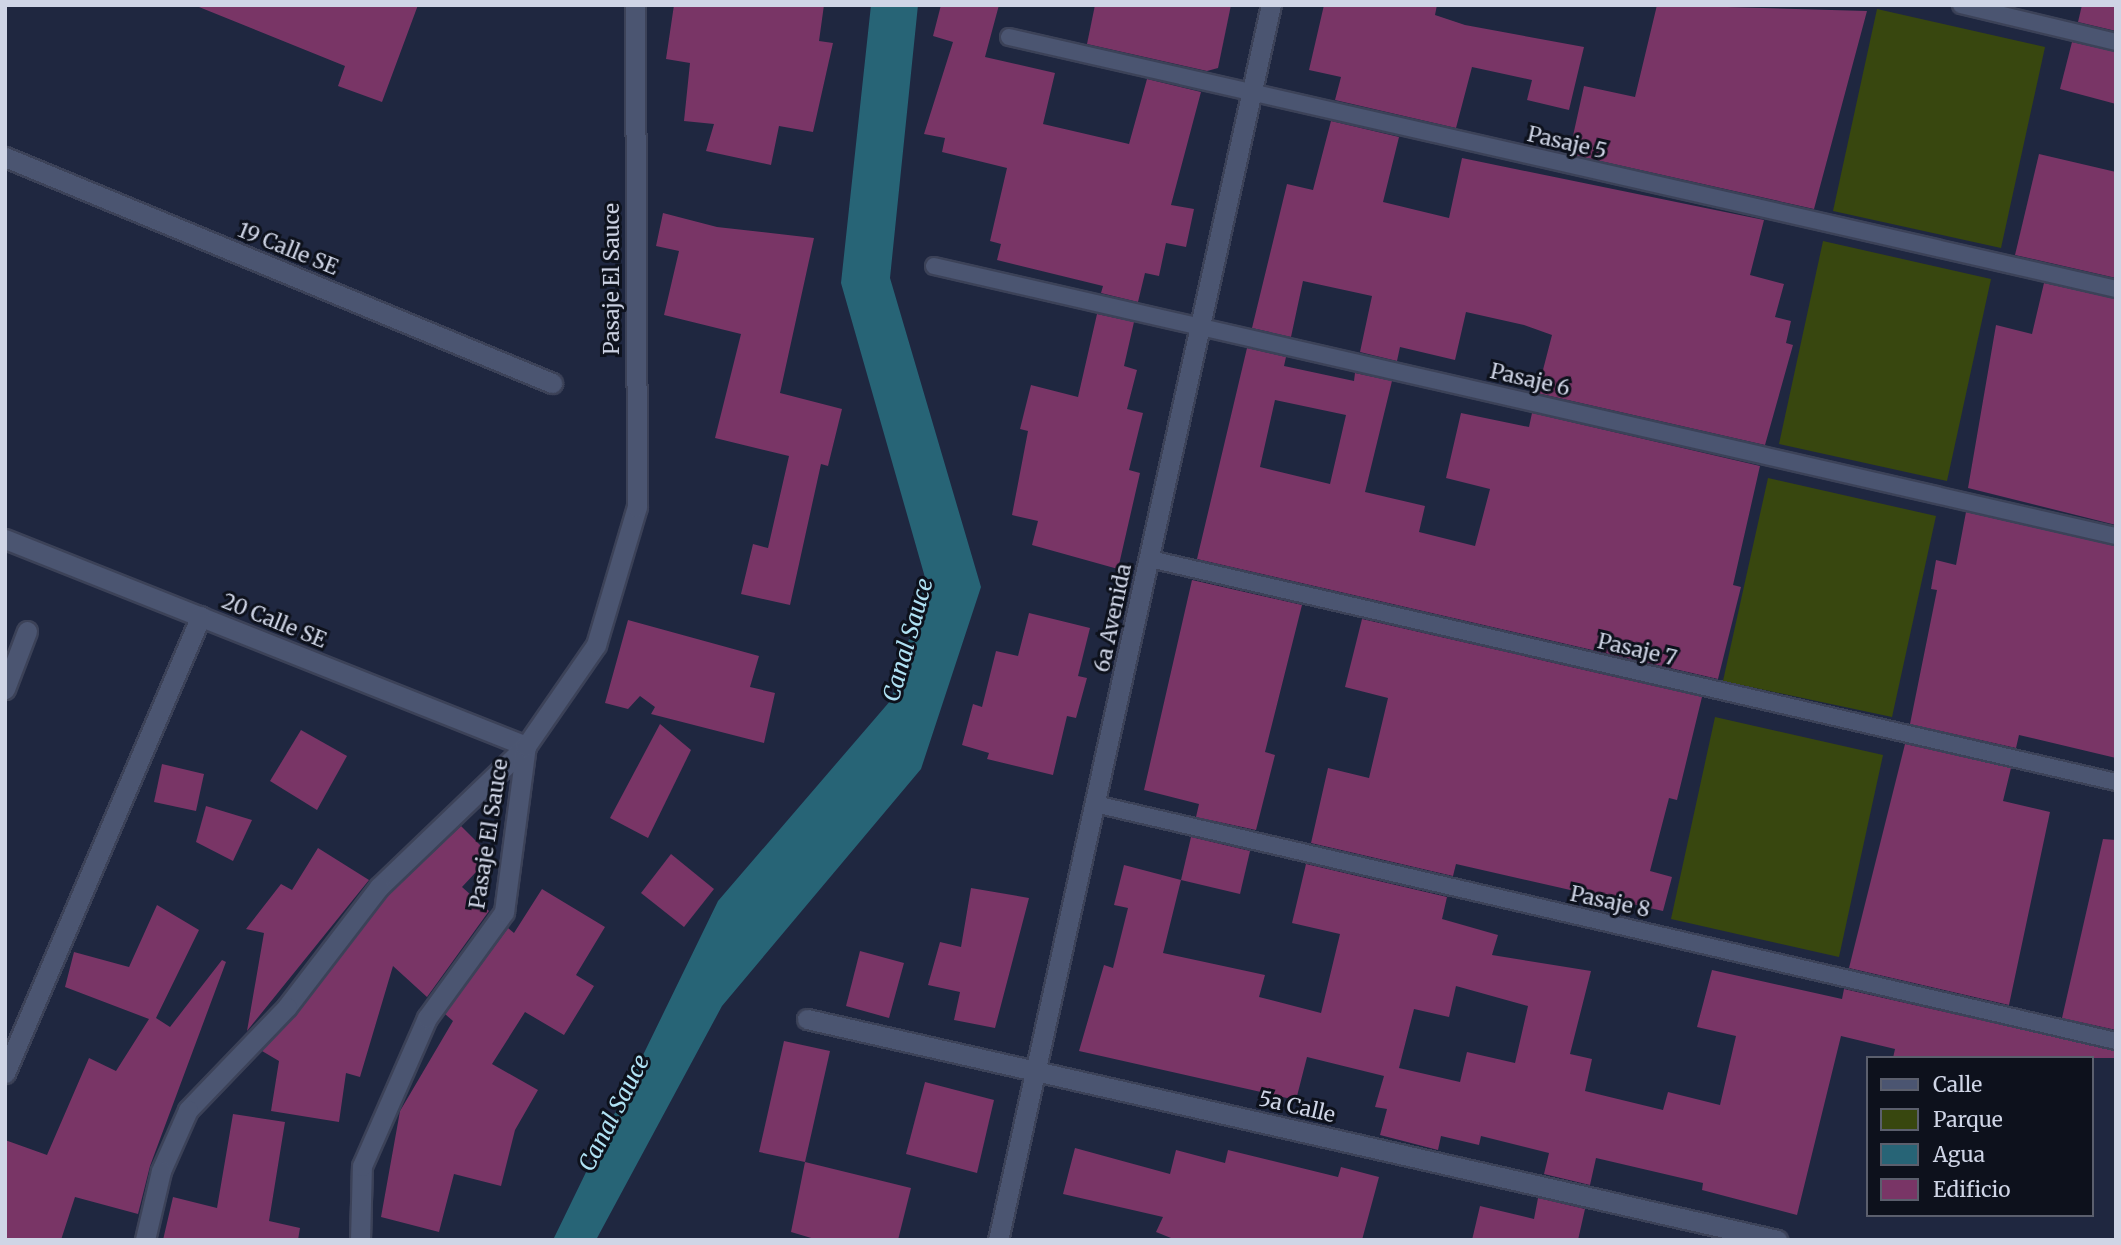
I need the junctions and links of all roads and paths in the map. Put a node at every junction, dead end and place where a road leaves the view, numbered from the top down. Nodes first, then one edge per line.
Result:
1 (635, 5) edge
2 (1271, 5) edge
3 (1961, 5) edge
4 (1009, 37) dead end
5 (2116, 42) edge
6 (1251, 92) junction
7 (5, 157) edge
8 (934, 266) dead end
9 (2116, 289) edge
10 (1201, 326) junction
11 (552, 383) dead end
12 (2116, 536) edge
13 (5, 539) edge
14 (1150, 559) junction
15 (201, 616) junction
16 (27, 631) dead end
17 (5, 690) edge
18 (526, 746) junction
19 (2116, 782) edge
20 (1095, 804) junction
21 (807, 1019) dead end
22 (2116, 1041) edge
23 (1034, 1070) junction
24 (5, 1073) edge
25 (145, 1240) edge
26 (359, 1240) edge
27 (998, 1240) edge
28 (1777, 1240) edge

1 - 18 street, Pasaje El Sauce
2 - 6 street, 6a Avenida
3 - 5 lane
4 - 6 lane, Pasaje 5
6 - 9 lane, Pasaje 5
6 - 10 street, 6a Avenida
7 - 11 street, 19 Calle SE
8 - 10 lane, Pasaje 6
10 - 12 lane, Pasaje 6
10 - 14 street, 6a Avenida
13 - 15 street, 20 Calle SE
14 - 19 lane, Pasaje 7
14 - 20 street, 6a Avenida
15 - 18 street, 20 Calle SE
15 - 24 street
16 - 17 street
18 - 25 street
18 - 26 street, Pasaje El Sauce
20 - 22 lane, Pasaje 8
20 - 23 street, 6a Avenida
21 - 23 street, 5a Calle
23 - 27 street, 6a Avenida
23 - 28 street, 5a Calle

